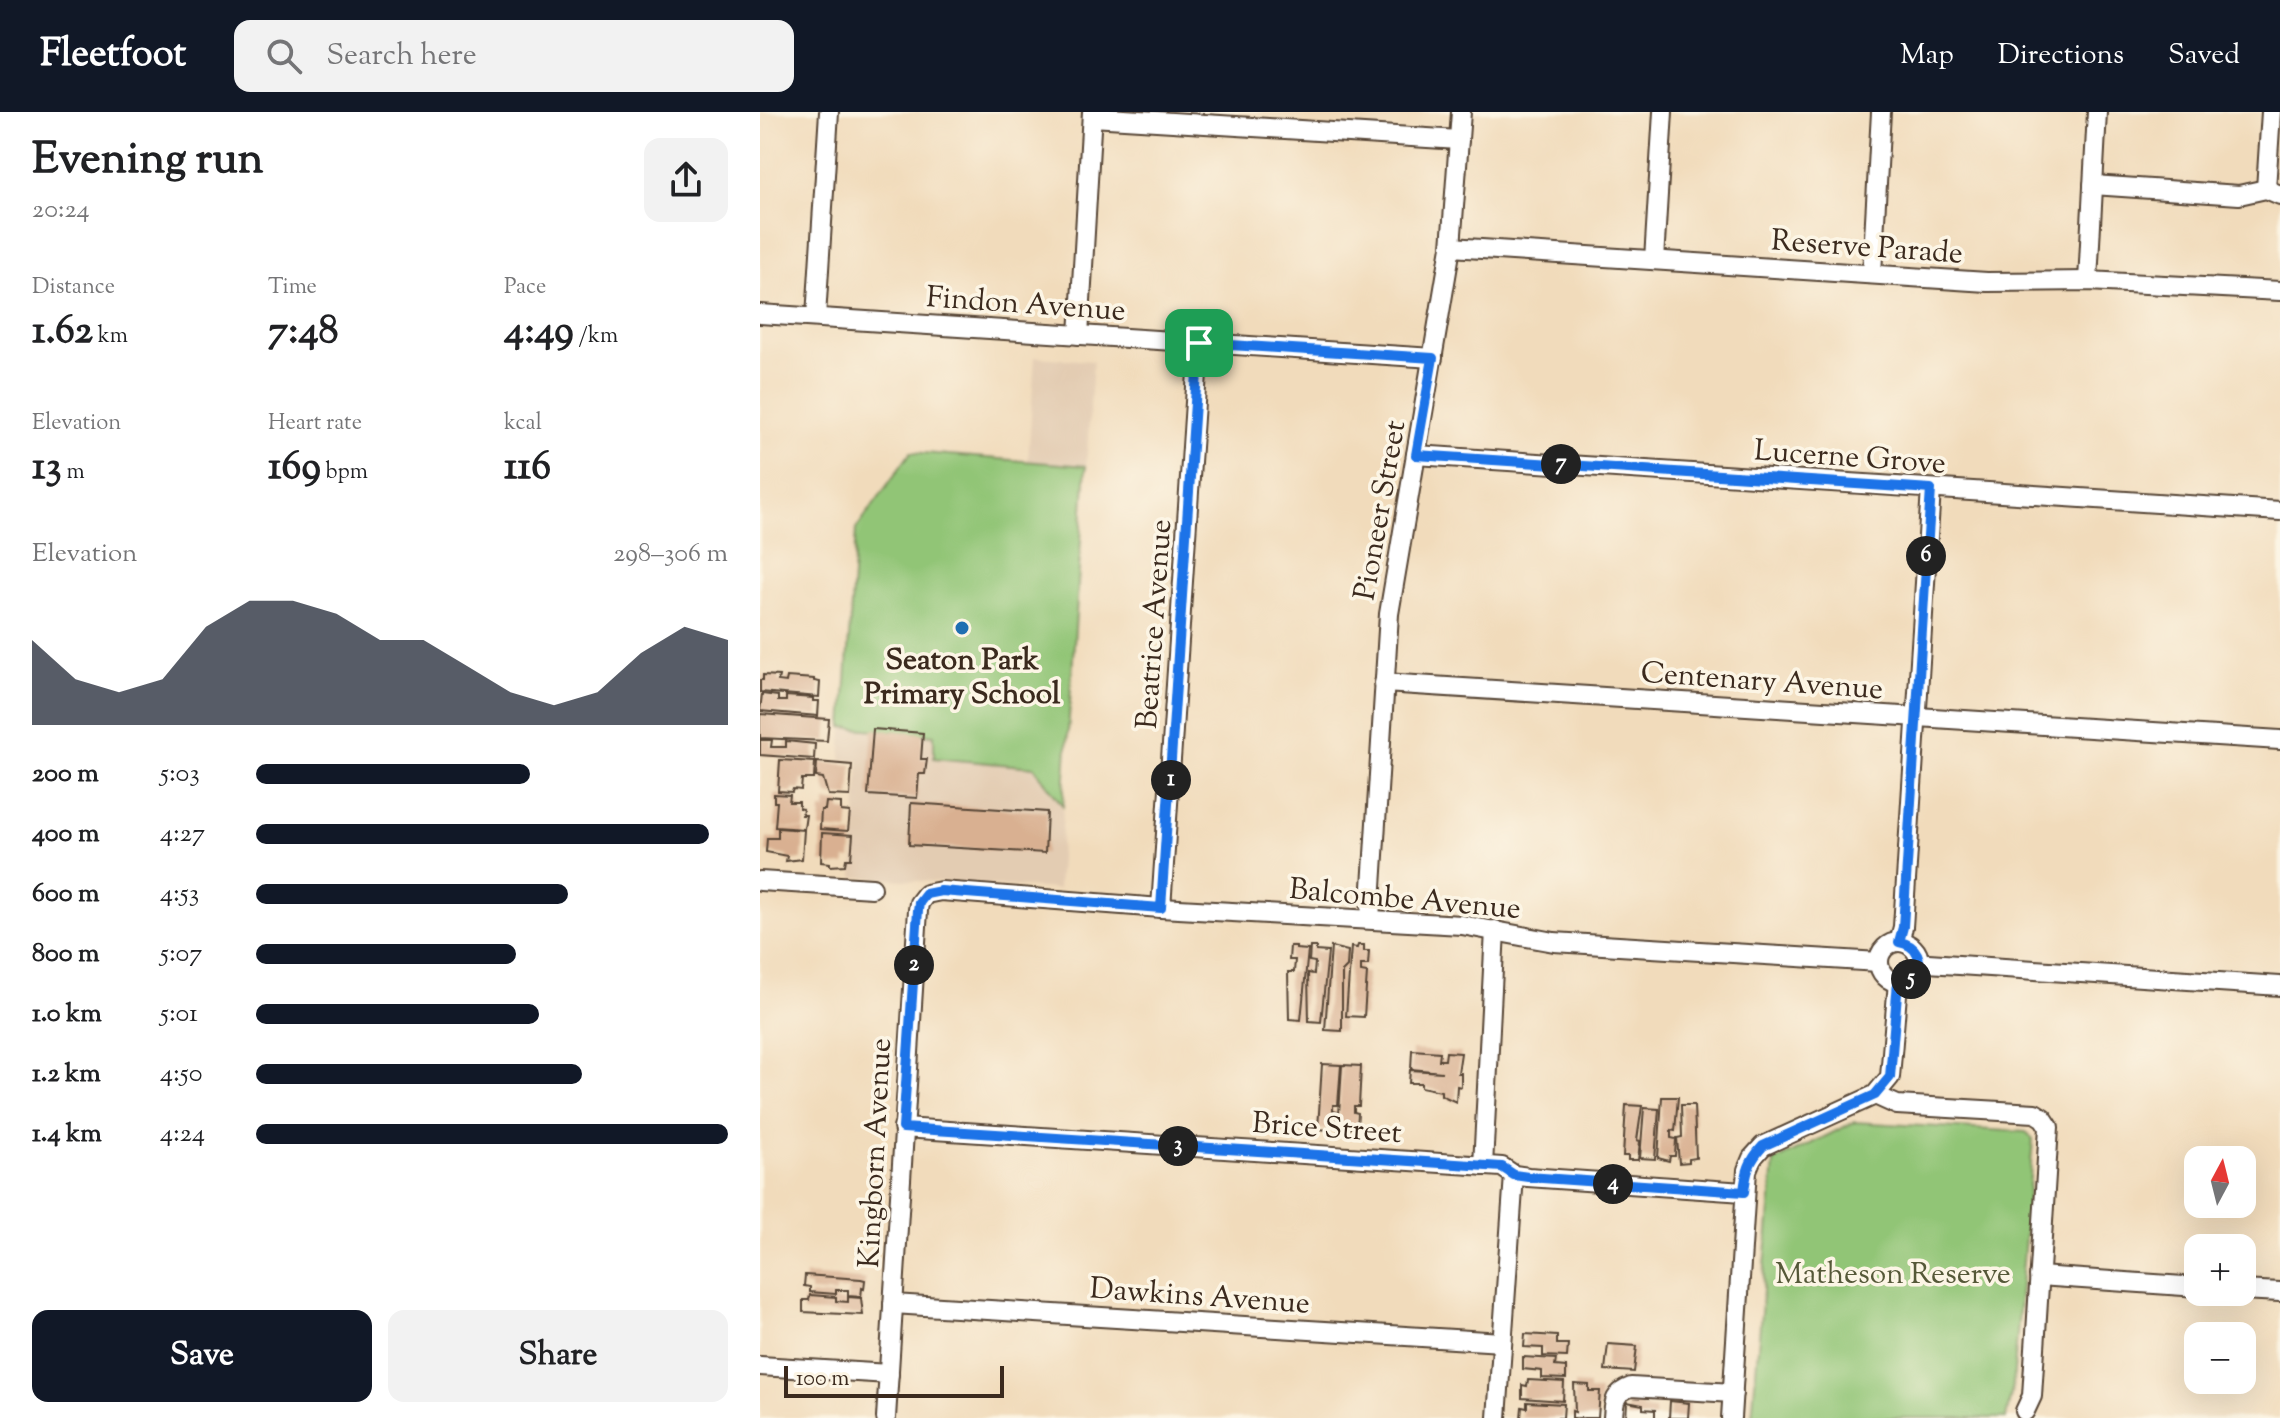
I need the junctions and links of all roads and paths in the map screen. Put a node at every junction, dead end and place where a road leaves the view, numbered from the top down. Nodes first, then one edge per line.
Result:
1 (829, 112) edge
2 (1461, 112) edge
3 (1663, 112) edge
4 (1881, 112) edge
5 (2097, 112) edge
6 (2271, 112) edge
7 (1092, 114) edge
8 (1459, 140) junction
9 (2093, 185) junction
10 (2273, 192) edge
11 (1451, 247) junction
12 (1654, 260) junction
13 (1872, 274) junction
14 (2088, 281) junction
15 (2280, 291) edge
16 (760, 314) edge
17 (816, 317) junction
18 (1079, 335) junction
19 (1199, 343) junction
20 (1433, 358) junction
21 (1416, 455) junction
22 (1931, 489) junction
23 (2280, 511) edge
24 (1384, 683) junction
25 (1915, 718) junction
26 (2280, 740) edge
27 (760, 881) edge
28 (872, 888) dead end
29 (926, 894) joint
30 (1161, 908) junction
31 (1370, 919) junction
32 (1495, 930) junction
33 (1899, 942) junction
34 (1879, 962) junction
35 (1920, 965) junction
36 (1898, 982) junction
37 (2280, 986) edge
38 (1875, 1095) junction
39 (903, 1128) junction
40 (1483, 1166) junction
41 (1514, 1175) junction
42 (1744, 1192) junction
43 (2039, 1276) junction
44 (2184, 1286) edge
45 (2256, 1291) edge
46 (2280, 1292) edge
47 (893, 1304) junction
48 (1502, 1342) junction
49 (760, 1366) edge
50 (889, 1374) junction
51 (1733, 1393) junction
52 (2025, 1411) dead end
53 (886, 1418) edge
54 (1497, 1418) edge
55 (1613, 1418) edge
56 (1731, 1418) edge

1 - 17 street
2 - 8 street, Pioneer Street
3 - 12 street
4 - 13 street
5 - 9 street
6 - 10 street
7 - 8 street
7 - 18 street
8 - 11 street, Pioneer Street
9 - 10 street
9 - 14 street
11 - 12 street, Reserve Parade
11 - 20 street, Pioneer Street
12 - 13 street, Reserve Parade
13 - 14 street, Reserve Parade
14 - 15 street, Reserve Parade
16 - 17 street, Findon Avenue
17 - 18 street, Findon Avenue
18 - 19 street, Findon Avenue
19 - 20 street, Findon Avenue
19 - 30 street, Beatrice Avenue
20 - 21 street, Pioneer Street
21 - 22 street, Lucerne Grove
21 - 24 street, Pioneer Street
22 - 23 street, Lucerne Grove
22 - 25 street
24 - 25 street, Centenary Avenue
24 - 31 street, Pioneer Street
25 - 26 street, Centenary Avenue
25 - 33 street
27 - 28 street
29 - 30 street, Balcombe Avenue
29 - 39 street, Kingborn Avenue
30 - 31 street, Balcombe Avenue
31 - 32 street, Balcombe Avenue
32 - 34 street, Balcombe Avenue
32 - 40 street
33 - 34 street
33 - 35 street
34 - 36 street
35 - 36 street
35 - 37 street
36 - 38 street
38 - 42 street
38 - 43 street
39 - 40 street, Brice Street
39 - 47 street, Kingborn Avenue
40 - 41 street, Brice Street
41 - 42 street, Brice Street
41 - 48 street
42 - 51 street
43 - 44 street
43 - 52 street
45 - 46 street
47 - 48 street, Dawkins Avenue
47 - 50 street, Kingborn Avenue
48 - 54 street
49 - 50 street
50 - 53 street, Kingborn Avenue
51 - 55 street
51 - 56 street

